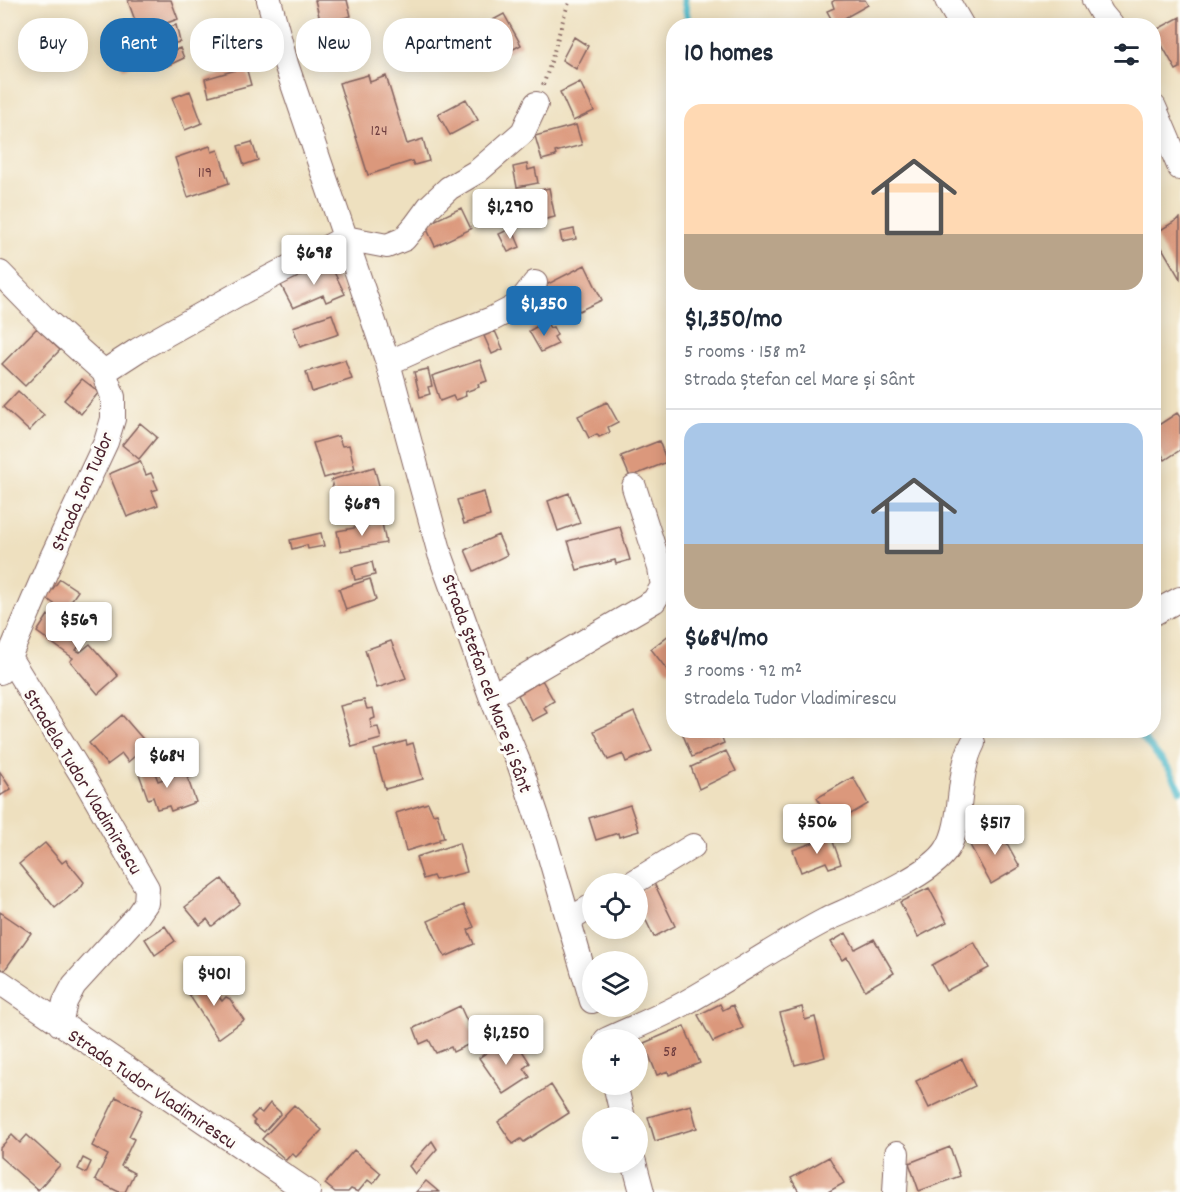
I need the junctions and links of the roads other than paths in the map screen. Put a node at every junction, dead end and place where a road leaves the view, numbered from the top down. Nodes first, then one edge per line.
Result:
1 (269, 0) edge
2 (947, 0) edge
3 (957, 18) edge
4 (536, 104) road end
5 (1161, 123) edge
6 (1180, 168) edge
7 (345, 238) junction
8 (0, 273) edge
9 (535, 283) dead end
10 (388, 363) junction
11 (104, 372) junction
12 (634, 487) dead end
13 (1180, 599) edge
14 (1161, 609) edge
15 (5, 664) edge
16 (491, 696) junction
17 (973, 743) dead end
18 (693, 846) dead end
19 (648, 874) edge
20 (582, 912) edge
21 (569, 920) junction
22 (582, 966) edge
23 (0, 982) edge
24 (60, 1024) junction
25 (629, 1029) edge
26 (897, 1153) dead end
27 (637, 1173) edge
28 (308, 1192) edge
29 (642, 1192) edge
30 (895, 1192) edge

1 - 7 street, Strada Ștefan cel Mare și Sânt
2 - 3 street
4 - 7 street
5 - 6 street
7 - 10 street, Strada Ștefan cel Mare și Sânt
7 - 11 street
8 - 11 street
9 - 10 street
10 - 16 street, Strada Ștefan cel Mare și Sânt
11 - 15 street, Strada Ion Tudor
12 - 16 street
13 - 14 street
15 - 24 street, Stradela Tudor Vladimirescu
16 - 21 street, Strada Ștefan cel Mare și Sânt
17 - 25 street
18 - 19 street
20 - 21 street
21 - 22 street, Strada Ștefan cel Mare și Sânt
23 - 24 street, Strada Tudor Vladimirescu
24 - 28 street, Strada Tudor Vladimirescu
26 - 30 street
27 - 29 street

